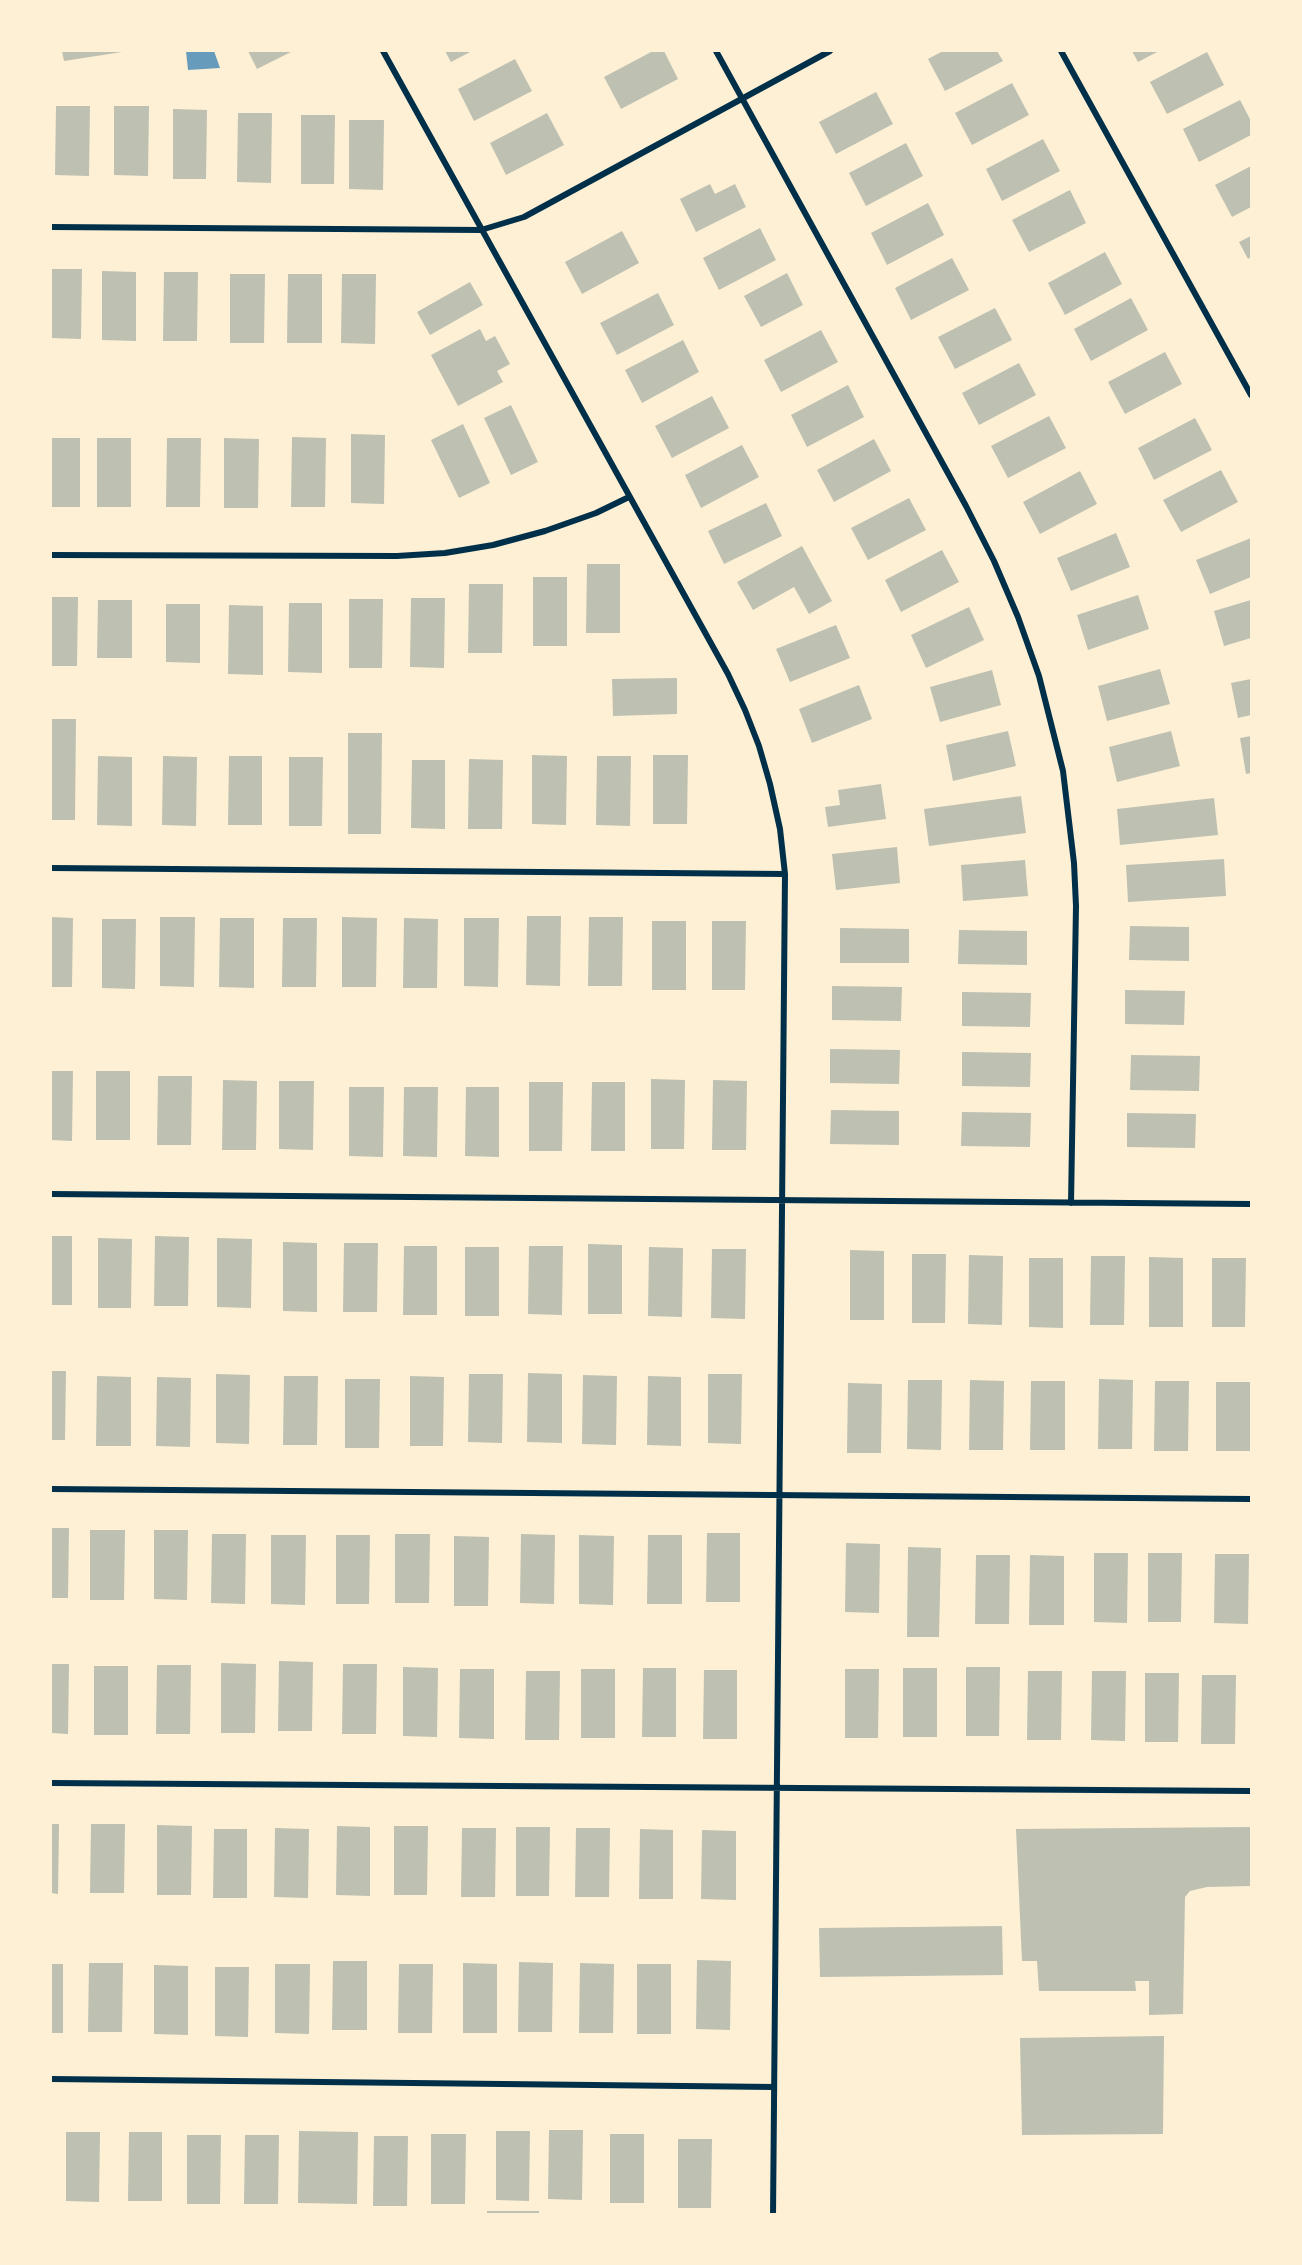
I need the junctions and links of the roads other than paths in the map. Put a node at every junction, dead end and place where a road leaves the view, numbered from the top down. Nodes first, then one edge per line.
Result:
1 (383, 51) edge
2 (716, 51) edge
3 (830, 51) edge
4 (1061, 51) edge
5 (743, 100) junction
6 (51, 226) edge
7 (481, 230) junction
8 (1251, 395) edge
9 (629, 496) junction
10 (51, 555) edge
11 (51, 868) edge
12 (785, 874) junction
13 (51, 1194) edge
14 (782, 1201) junction
15 (1071, 1203) junction
16 (1251, 1204) edge
17 (51, 1489) edge
18 (780, 1495) junction
19 (1251, 1499) edge
20 (51, 1783) edge
21 (777, 1787) junction
22 (1251, 1791) edge
23 (51, 2079) edge
24 (774, 2087) junction
25 (773, 2214) edge

1 - 7 street
2 - 5 street
3 - 5 street
4 - 8 street
5 - 7 street
5 - 15 street
6 - 7 street
7 - 9 street
9 - 10 street
9 - 12 street
11 - 12 street
12 - 14 street
13 - 14 street
14 - 15 street
14 - 18 street
15 - 16 street
17 - 18 street
18 - 19 street
18 - 21 street
20 - 21 street
21 - 22 street
21 - 24 street
23 - 24 street
24 - 25 street

